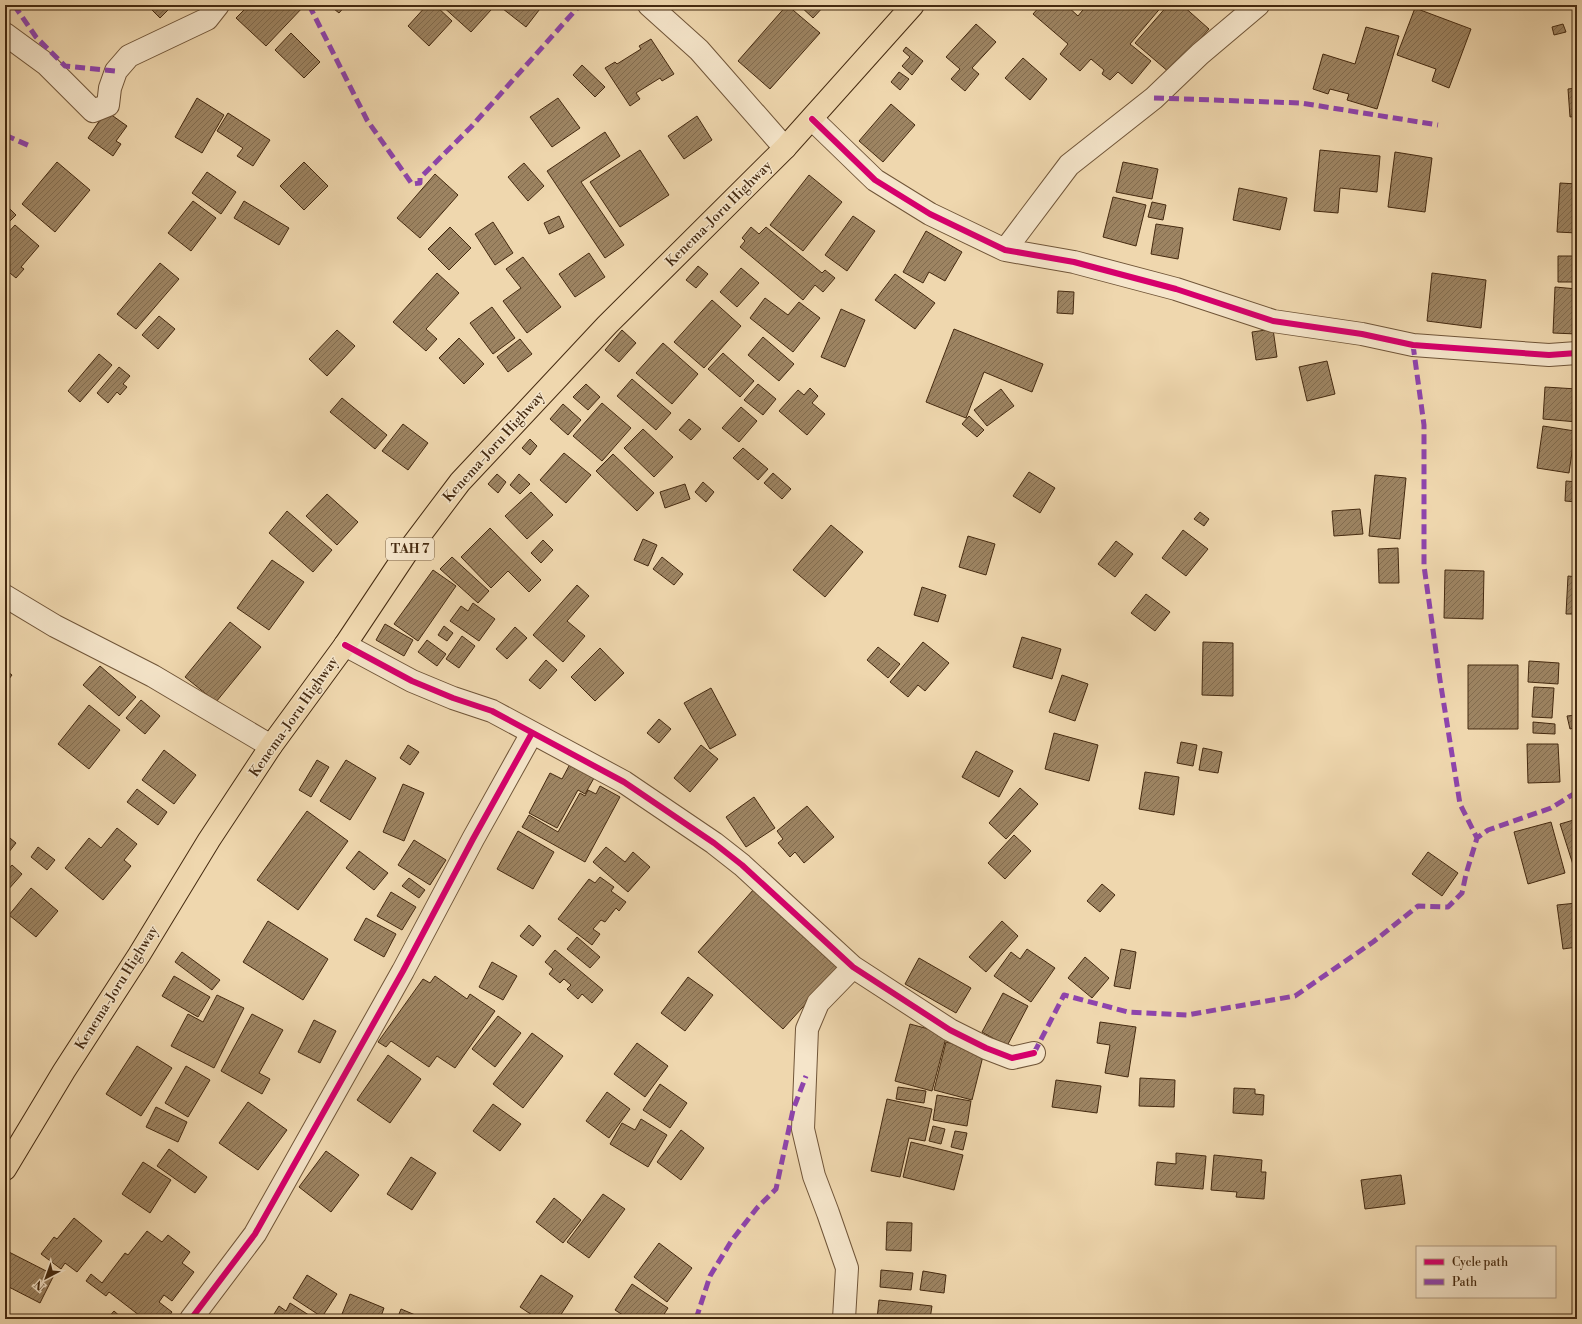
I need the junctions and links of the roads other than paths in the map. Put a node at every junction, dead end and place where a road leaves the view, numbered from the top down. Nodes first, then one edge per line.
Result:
1 (218, 5) edge
2 (649, 5) edge
3 (913, 5) edge
4 (1258, 5) edge
5 (5, 34) edge
6 (812, 119) junction
7 (785, 148) junction
8 (1005, 250) junction
9 (1577, 353) edge
10 (5, 596) edge
11 (345, 645) junction
12 (532, 733) junction
13 (272, 746) junction
14 (853, 967) junction
15 (1034, 1053) dead end
16 (5, 1169) edge
17 (191, 1319) edge
18 (844, 1319) edge

1 - 5 street
2 - 7 street
3 - 6 highway, Kenema-Joru Highway / TAH 7
4 - 8 street
6 - 7 highway, Kenema-Joru Highway / TAH 7
6 - 8 street
7 - 11 highway, Kenema-Joru Highway / TAH 7
8 - 9 street
10 - 13 street
11 - 12 street
11 - 13 highway, Kenema-Joru Highway / TAH 7
12 - 14 street
12 - 17 street
13 - 16 highway, Kenema-Joru Highway / TAH 7
14 - 15 street
14 - 18 street

